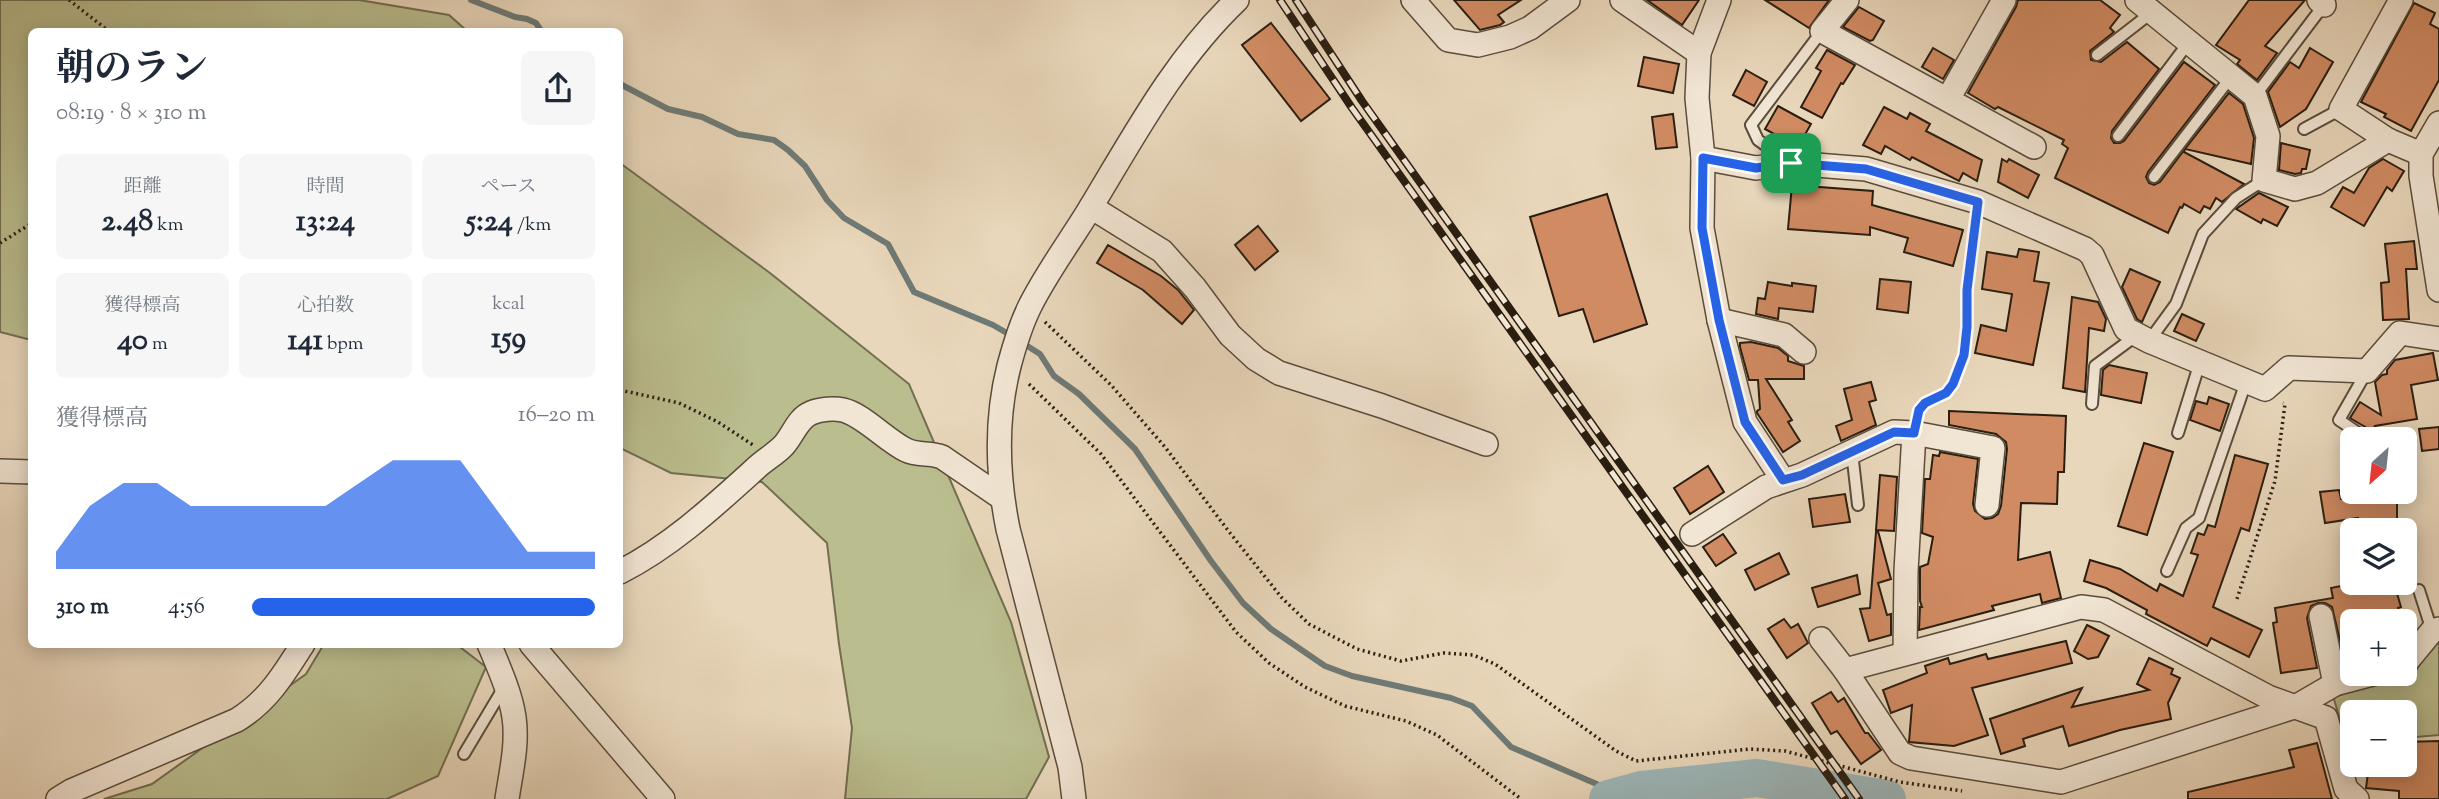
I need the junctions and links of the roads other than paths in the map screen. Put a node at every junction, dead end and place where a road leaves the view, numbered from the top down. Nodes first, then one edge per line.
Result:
1 (1237, 0) edge
2 (1413, 0) edge
3 (1567, 0) edge
4 (1622, 0) edge
5 (1719, 0) edge
6 (1847, 0) edge
7 (2004, 0) edge
8 (2401, 0) edge
9 (2324, 2) edge
10 (2144, 7) edge
11 (1822, 31) junction
12 (2189, 42) junction
13 (1699, 53) junction
14 (2096, 55) dead end
15 (2232, 76) junction
16 (2255, 96) junction
17 (1948, 99) junction
18 (2341, 109) junction
19 (2439, 123) edge
20 (2304, 129) dead end
21 (2118, 136) dead end
22 (2388, 140) junction
23 (2034, 147) dead end
24 (1703, 158) junction
25 (1791, 163) junction
26 (2427, 168) edge
27 (2154, 177) dead end
28 (2264, 180) junction
29 (1091, 207) junction
30 (2434, 235) edge
31 (2439, 290) edge
32 (1719, 320) junction
33 (2143, 338) junction
34 (2439, 339) edge
35 (1804, 352) dead end
36 (2200, 362) junction
37 (2367, 371) junction
38 (2256, 385) junction
39 (2092, 404) dead end
40 (2349, 427) edge
41 (1914, 433) junction
42 (2178, 433) dead end
43 (1486, 444) dead end
44 (1852, 452) junction
45 (0, 471) edge
46 (28, 472) edge
47 (1783, 480) junction
48 (1002, 498) junction
49 (1858, 505) dead end
50 (1987, 505) dead end
51 (1692, 534) dead end
52 (623, 570) edge
53 (2167, 571) dead end
54 (2419, 590) dead end
55 (2321, 616) dead end
56 (2435, 630) edge
57 (1821, 639) dead end
58 (300, 648) edge
59 (491, 648) edge
60 (534, 648) edge
61 (2417, 650) edge
62 (1905, 653) junction
63 (1845, 670) junction
64 (2340, 683) edge
65 (2335, 684) junction
66 (506, 685) junction
67 (2297, 706) junction
68 (464, 754) dead end
69 (58, 799) edge
70 (507, 799) edge
71 (663, 799) edge
72 (1074, 799) edge
73 (2357, 799) edge

1 - 29 street
2 - 3 street
4 - 13 street
5 - 13 street
6 - 11 street
7 - 17 street
8 - 18 street
9 - 16 lane
10 - 12 street
10 - 14 lane
11 - 17 street
11 - 25 lane
12 - 15 street
12 - 21 lane
13 - 24 street
15 - 16 street
15 - 27 lane
16 - 28 street
17 - 23 street
18 - 20 lane
18 - 22 street
19 - 26 street
22 - 26 street
22 - 28 street
24 - 25 street
24 - 32 street
25 - 33 street
26 - 30 street
28 - 33 lane
29 - 43 street
29 - 48 street
30 - 31 street
32 - 35 street
32 - 47 street
33 - 36 street
33 - 39 lane
34 - 37 street
36 - 38 street
36 - 42 lane
37 - 38 street
37 - 40 lane
38 - 53 lane
41 - 44 street
41 - 50 street
41 - 62 street
44 - 47 street
44 - 49 lane
45 - 46 street
47 - 51 street
48 - 52 street
48 - 72 street
54 - 56 lane
55 - 65 street
56 - 61 street
57 - 63 street
58 - 69 street
59 - 66 street
60 - 71 street
62 - 63 street
62 - 67 street
63 - 67 street
64 - 65 street
65 - 67 street
66 - 68 lane
66 - 70 street
67 - 73 street

